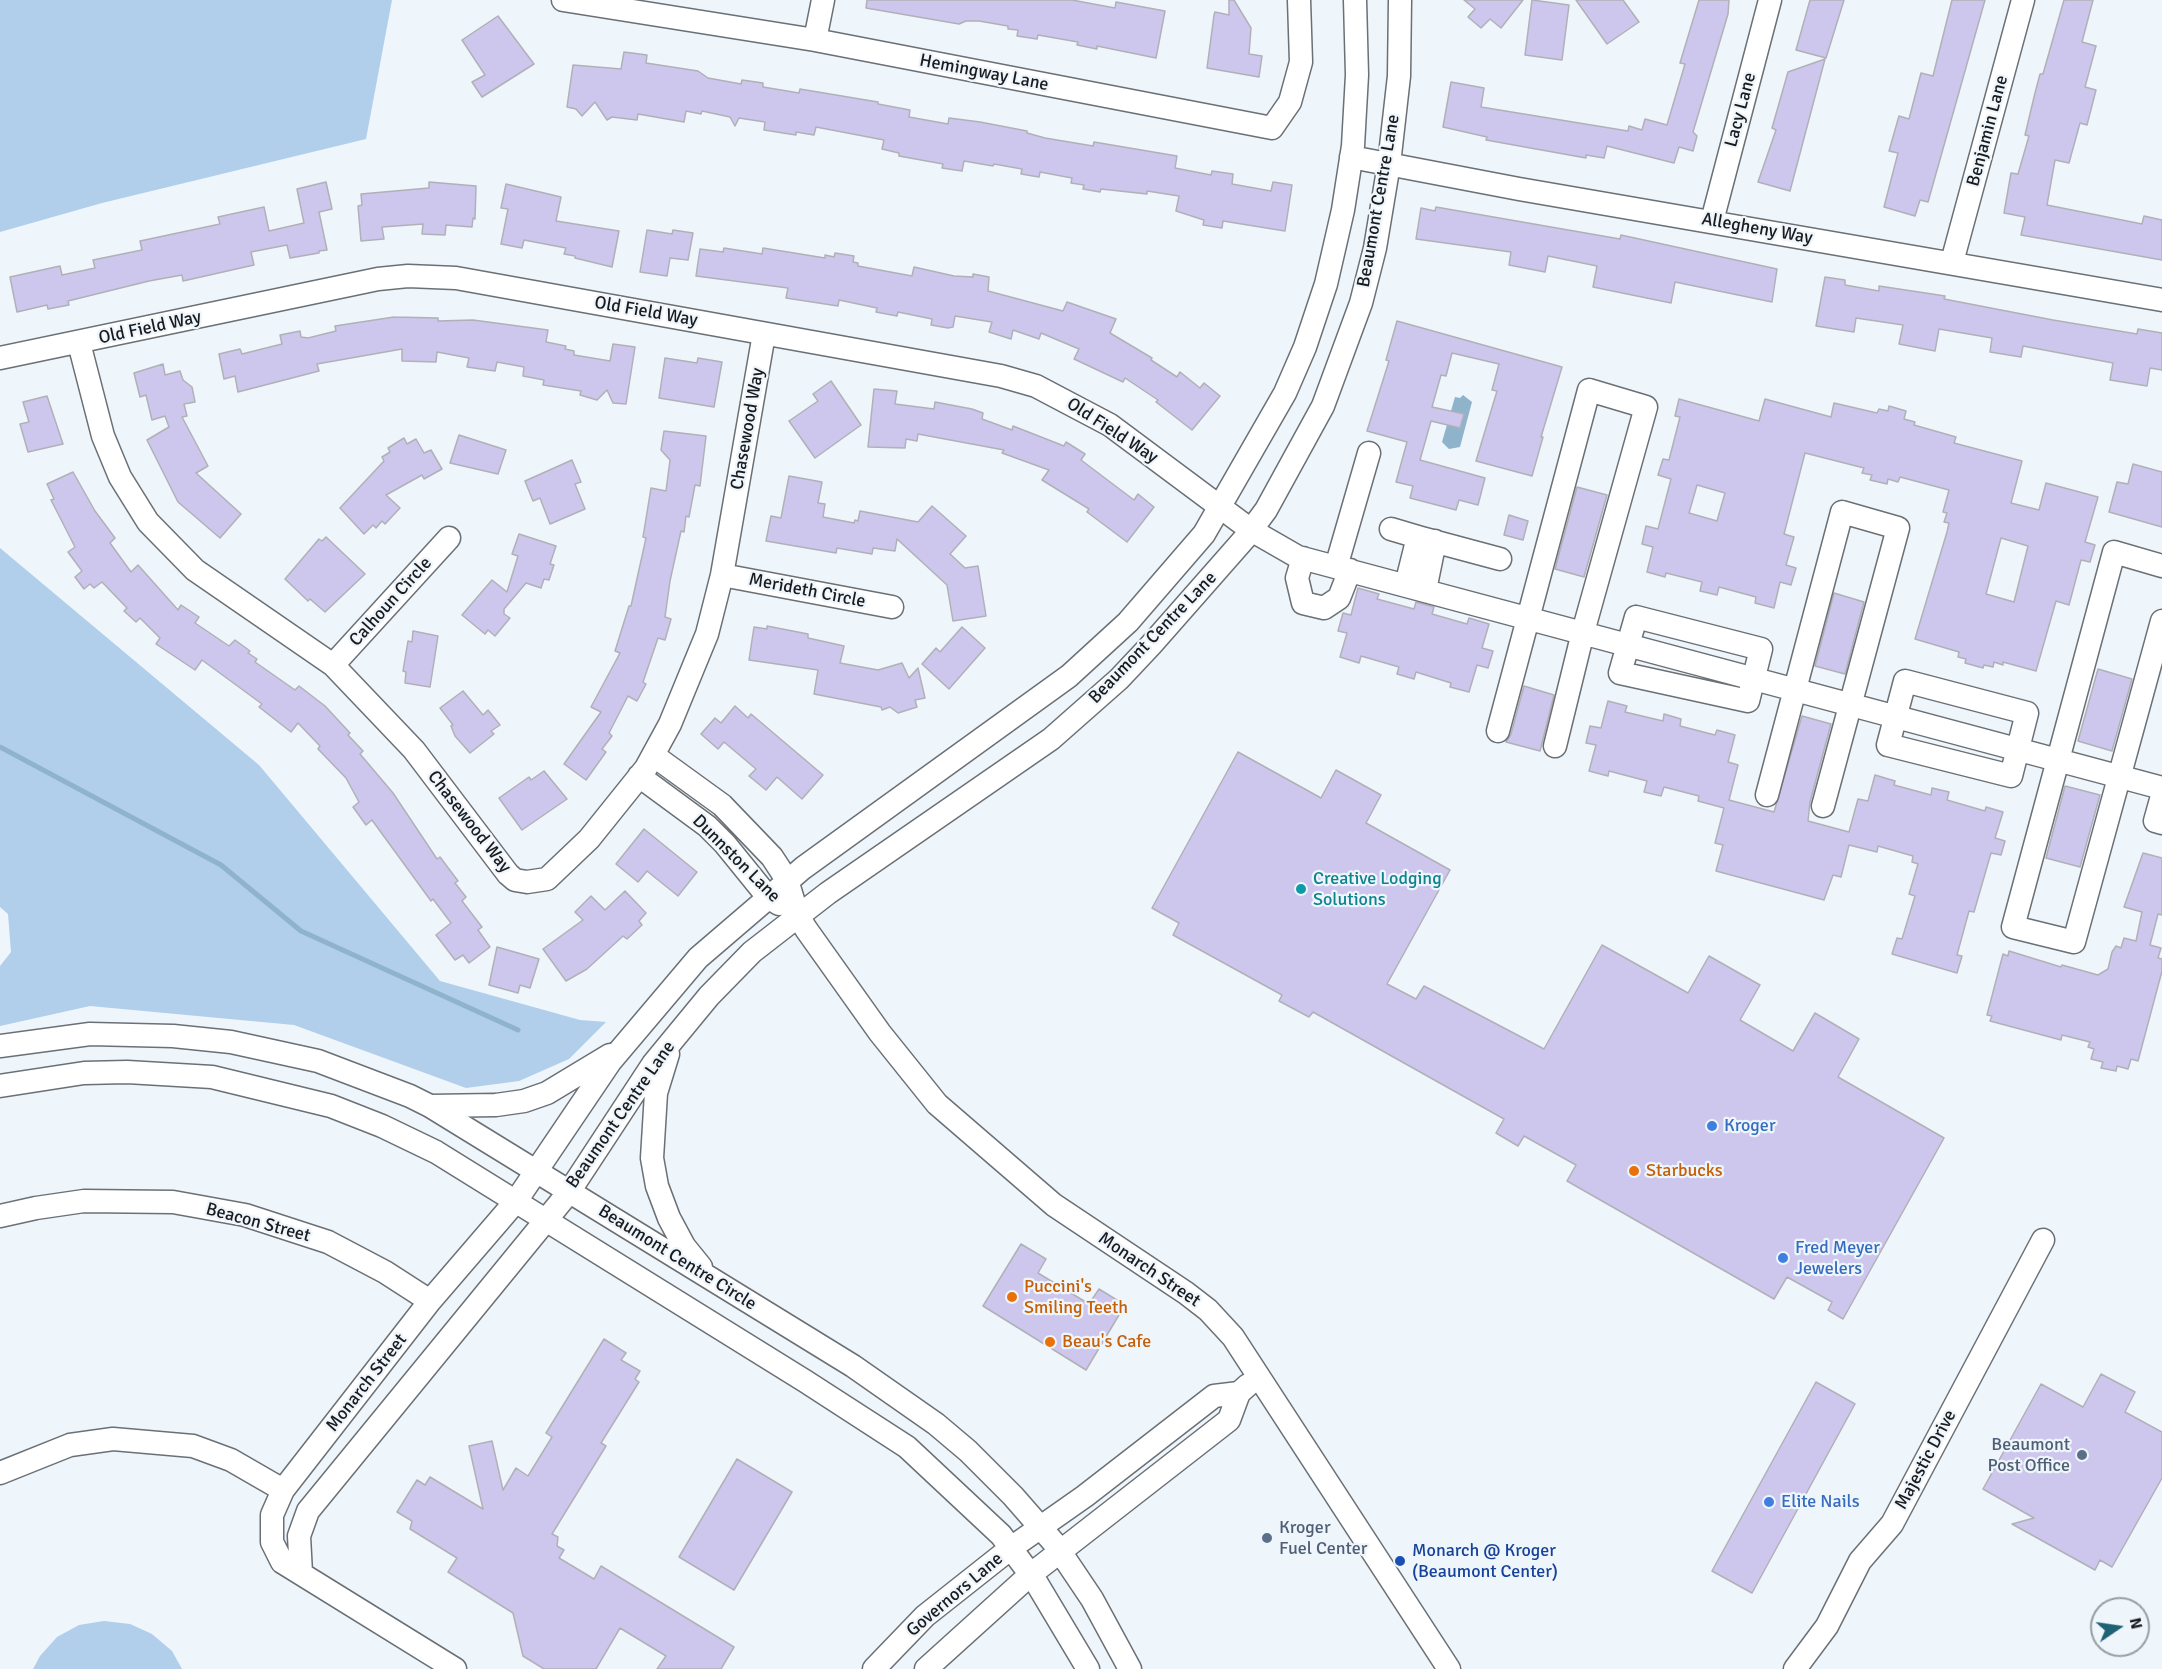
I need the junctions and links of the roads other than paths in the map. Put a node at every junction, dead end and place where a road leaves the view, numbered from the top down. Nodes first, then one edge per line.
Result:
1 (563, 0) edge
2 (823, 0) edge
3 (1299, 0) edge
4 (1355, 0) edge
5 (1400, 0) edge
6 (1770, 0) edge
7 (2023, 0) edge
8 (815, 40) junction
9 (1351, 157) junction
10 (1389, 164) junction
11 (1712, 221) junction
12 (1952, 262) junction
13 (2162, 300) edge
14 (764, 334) junction
15 (79, 343) junction
16 (0, 358) edge
17 (1370, 453) dead end
18 (1221, 506) junction
19 (1251, 530) junction
20 (1391, 530) dead end
21 (449, 538) dead end
22 (1426, 539) junction
23 (1303, 558) junction
24 (1500, 560) dead end
25 (2162, 566) edge
26 (1343, 568) junction
27 (722, 575) junction
28 (1415, 588) junction
29 (892, 607) dead end
30 (1529, 618) junction
31 (2162, 621) edge
32 (1583, 632) junction
33 (1627, 644) junction
34 (333, 665) junction
35 (1754, 678) junction
36 (1796, 689) junction
37 (1852, 704) junction
38 (1895, 717) junction
39 (1498, 731) dead end
40 (1555, 746) dead end
41 (2018, 748) junction
42 (653, 755) junction
43 (2059, 759) junction
44 (2120, 776) junction
45 (639, 777) junction
46 (2162, 788) edge
47 (1767, 795) dead end
48 (2162, 796) edge
49 (1823, 806) dead end
50 (2162, 823) edge
51 (788, 880) junction
52 (768, 897) junction
53 (798, 916) junction
54 (672, 1041) junction
55 (0, 1046) edge
56 (621, 1048) junction
57 (0, 1086) edge
58 (429, 1106) junction
59 (535, 1169) junction
60 (569, 1192) junction
61 (516, 1201) junction
62 (0, 1216) edge
63 (544, 1220) junction
64 (2043, 1240) dead end
65 (708, 1277) junction
66 (430, 1301) junction
67 (1257, 1377) junction
68 (1239, 1393) junction
69 (3, 1463) edge
70 (283, 1490) junction
71 (1041, 1527) junction
72 (1011, 1548) junction
73 (1061, 1552) junction
74 (302, 1574) junction
75 (1030, 1575) junction
76 (455, 1669) edge
77 (874, 1669) edge
78 (926, 1669) edge
79 (1088, 1669) edge
80 (1130, 1669) edge
81 (1449, 1669) edge
82 (1795, 1669) edge

1 - 8 street, Hemingway Lane
2 - 8 street
3 - 8 street, Hemingway Lane
4 - 9 street, Beaumont Centre Lane
5 - 10 street, Beaumont Centre Lane
6 - 11 street, Lacy Lane
7 - 12 street, Benjamin Lane
9 - 10 street, Allegheny Way
9 - 18 street, Beaumont Centre Lane
10 - 11 street, Allegheny Way
10 - 19 street, Beaumont Centre Lane
11 - 12 street, Allegheny Way
12 - 13 street, Allegheny Way
14 - 15 street, Old Field Way
14 - 18 street, Old Field Way
14 - 27 street, Chasewood Way
15 - 16 street, Old Field Way
15 - 34 street, Chasewood Way
17 - 26 street
18 - 19 street, Old Field Way
18 - 51 street, Beaumont Centre Lane
19 - 23 street, Old Field Way
19 - 53 street, Beaumont Centre Lane
20 - 22 street
21 - 34 street, Calhoun Circle
22 - 24 street
22 - 28 street
23 - 26 street
23 - 26 street
25 - 43 street
26 - 28 street
27 - 29 street, Merideth Circle
27 - 42 street, Chasewood Way
28 - 30 street
30 - 32 street
30 - 32 street
30 - 39 street
31 - 44 street
32 - 33 street
32 - 40 street
33 - 35 street
33 - 35 street
34 - 45 street, Chasewood Way
35 - 36 street
36 - 37 street
36 - 37 street
36 - 47 street
37 - 38 street
37 - 49 street
38 - 41 street
38 - 41 street
41 - 43 street
42 - 45 street, Chasewood Way
42 - 51 street, Dunnston Lane
43 - 44 street
43 - 44 street
44 - 46 street
45 - 52 street, Dunnston Lane
48 - 50 street
51 - 52 street, Beaumont Centre Lane
51 - 53 street, Dunnston Lane
52 - 53 street, Dunnston Lane
52 - 56 street, Beaumont Centre Lane
53 - 54 street, Beaumont Centre Lane
53 - 67 street, Monarch Street
54 - 60 street, Beaumont Centre Lane
54 - 65 street
55 - 58 street, Beaumont Centre Circle
56 - 58 street
56 - 59 street, Beaumont Centre Lane
57 - 61 street, Beaumont Centre Circle
58 - 59 street, Beaumont Centre Circle
59 - 60 street, Beaumont Centre Circle
59 - 61 street, Beaumont Centre Lane
60 - 63 street, Beaumont Centre Lane
60 - 65 street, Beaumont Centre Circle
61 - 63 street, Beaumont Centre Circle
61 - 66 street, Monarch Street
62 - 66 street, Beacon Street
63 - 72 street, Beaumont Centre Circle
63 - 74 street, Monarch Street
64 - 82 street, Majestic Drive
65 - 71 street, Beaumont Centre Circle
66 - 70 street, Monarch Street
67 - 68 street
67 - 81 street, Monarch Street
68 - 71 street, Governors Lane
68 - 73 street, Governors Lane
69 - 70 street
70 - 74 street, Monarch Street
71 - 72 street, Governors Lane
71 - 73 street, Beaumont Centre Circle
72 - 75 street, Beaumont Centre Circle
72 - 77 street, Governors Lane
73 - 75 street, Governors Lane
73 - 80 street, Beaumont Centre Circle
74 - 76 street, Monarch Street
75 - 78 street, Governors Lane
75 - 79 street, Beaumont Centre Circle

